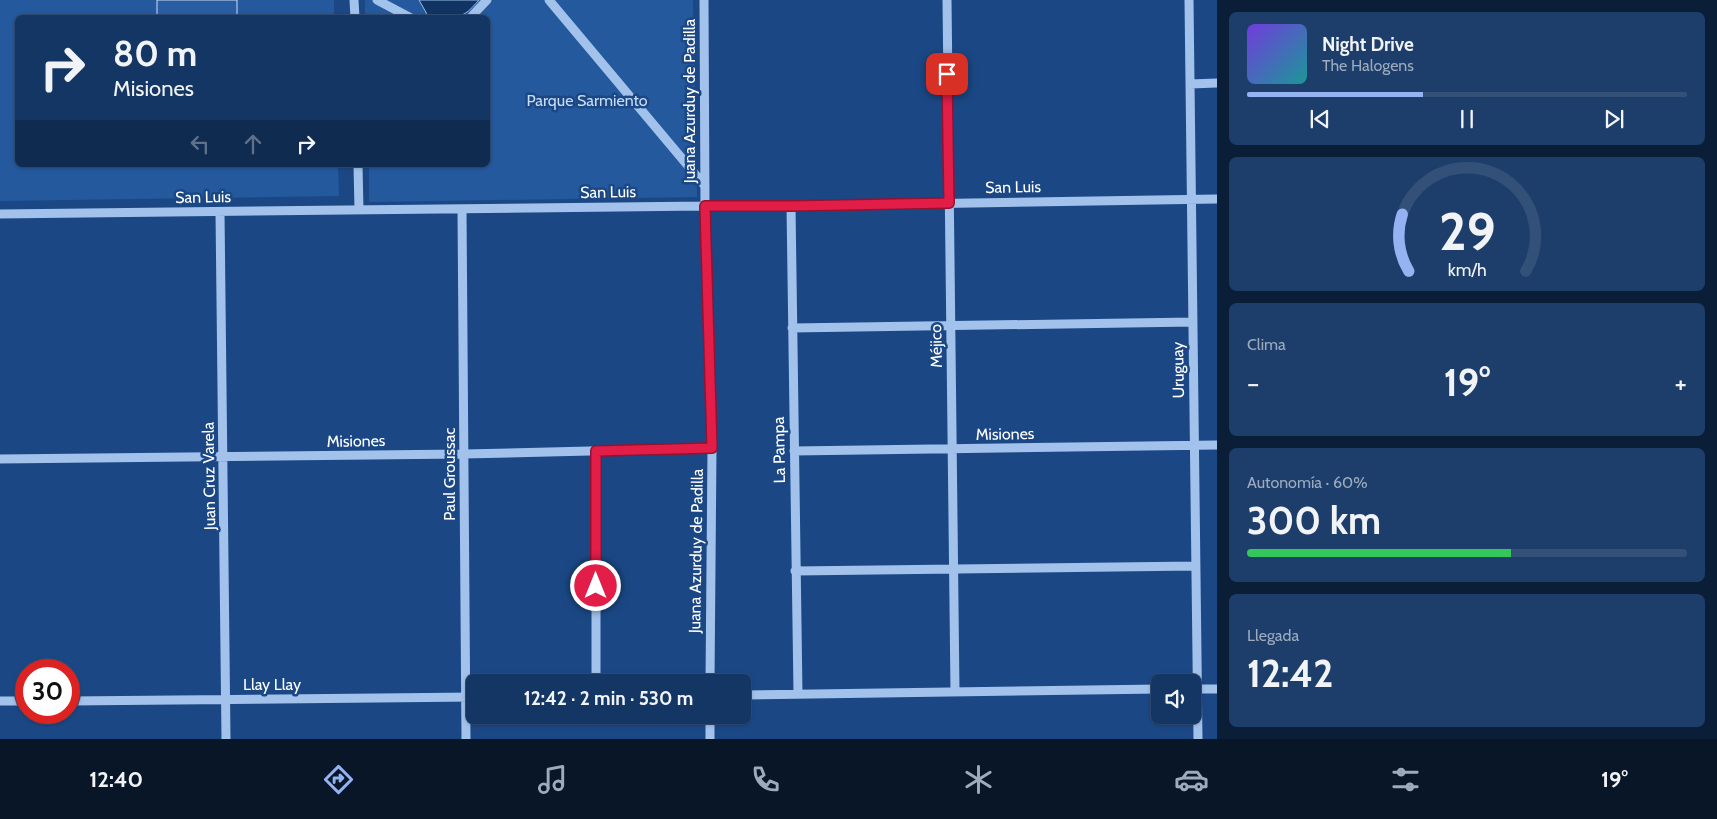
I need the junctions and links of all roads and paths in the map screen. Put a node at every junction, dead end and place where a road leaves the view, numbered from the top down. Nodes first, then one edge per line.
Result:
1 (354, 0) edge
2 (377, 0) edge
3 (487, 0) edge
4 (549, 0) edge
5 (704, 0) edge
6 (946, 0) edge
7 (1188, 0) edge
8 (355, 15) edge
9 (405, 15) edge
10 (473, 15) edge
11 (1190, 84) junction
12 (1217, 84) edge
13 (358, 167) edge
14 (705, 186) junction
15 (1217, 199) edge
16 (1191, 200) junction
17 (949, 203) junction
18 (705, 206) junction
19 (791, 206) junction
20 (462, 209) junction
21 (359, 210) junction
22 (220, 212) junction
23 (0, 214) edge
24 (1192, 322) junction
25 (950, 326) junction
26 (792, 328) junction
27 (1194, 446) junction
28 (1217, 446) edge
29 (712, 448) junction
30 (952, 450) junction
31 (596, 451) junction
32 (794, 451) junction
33 (464, 454) junction
34 (224, 457) junction
35 (0, 459) edge
36 (1195, 566) junction
37 (953, 568) junction
38 (795, 571) junction
39 (469, 674) edge
40 (596, 674) edge
41 (710, 674) edge
42 (1195, 674) edge
43 (1151, 689) edge
44 (1201, 689) edge
45 (1217, 689) edge
46 (955, 692) junction
47 (798, 694) junction
48 (751, 695) edge
49 (466, 697) edge
50 (225, 699) junction
51 (0, 701) edge
52 (15, 701) edge
53 (80, 701) edge
54 (467, 724) edge
55 (710, 724) edge
56 (1197, 724) edge
57 (226, 739) edge
58 (466, 739) edge
59 (710, 739) edge
60 (1198, 739) edge

1 - 8 street
2 - 9 street
3 - 10 street
4 - 14 street
5 - 14 street, Juana Azurduy de Padilla
6 - 17 street, Méjico
7 - 11 street, Uruguay
11 - 12 street
11 - 16 street, Uruguay
13 - 21 street
14 - 18 street, Juana Azurduy de Padilla
15 - 16 street, San Luis
16 - 17 street, San Luis
16 - 24 street, Uruguay
17 - 19 street, San Luis
17 - 25 street, Méjico
18 - 19 street, San Luis
18 - 20 street, San Luis
18 - 29 street, Juana Azurduy de Padilla
19 - 26 street, La Pampa
20 - 21 street, San Luis
20 - 33 street, Paul Groussac
21 - 22 street, San Luis
22 - 23 street, San Luis
22 - 34 street, Juan Cruz Varela
24 - 25 street
24 - 27 street, Uruguay
25 - 26 street
25 - 30 street, Méjico
26 - 32 street, La Pampa
27 - 28 street, Misiones
27 - 30 street, Misiones
27 - 36 street, Uruguay
29 - 31 street, Misiones
29 - 41 street, Juana Azurduy de Padilla
30 - 32 street, Misiones
30 - 37 street, Méjico
31 - 33 street, Misiones
31 - 40 street
32 - 38 street, La Pampa
33 - 34 street, Misiones
33 - 39 street, Paul Groussac
34 - 35 street, Misiones
34 - 50 street, Juan Cruz Varela
36 - 37 street
36 - 42 street, Uruguay
37 - 38 street
37 - 46 street, Méjico
38 - 47 street, La Pampa
43 - 46 street
44 - 45 street
46 - 47 street
47 - 48 street
49 - 50 street, Llay Llay
50 - 53 street, Llay Llay
50 - 57 street, Juan Cruz Varela
51 - 52 street
54 - 58 street, Paul Groussac
55 - 59 street
56 - 60 street, Uruguay

